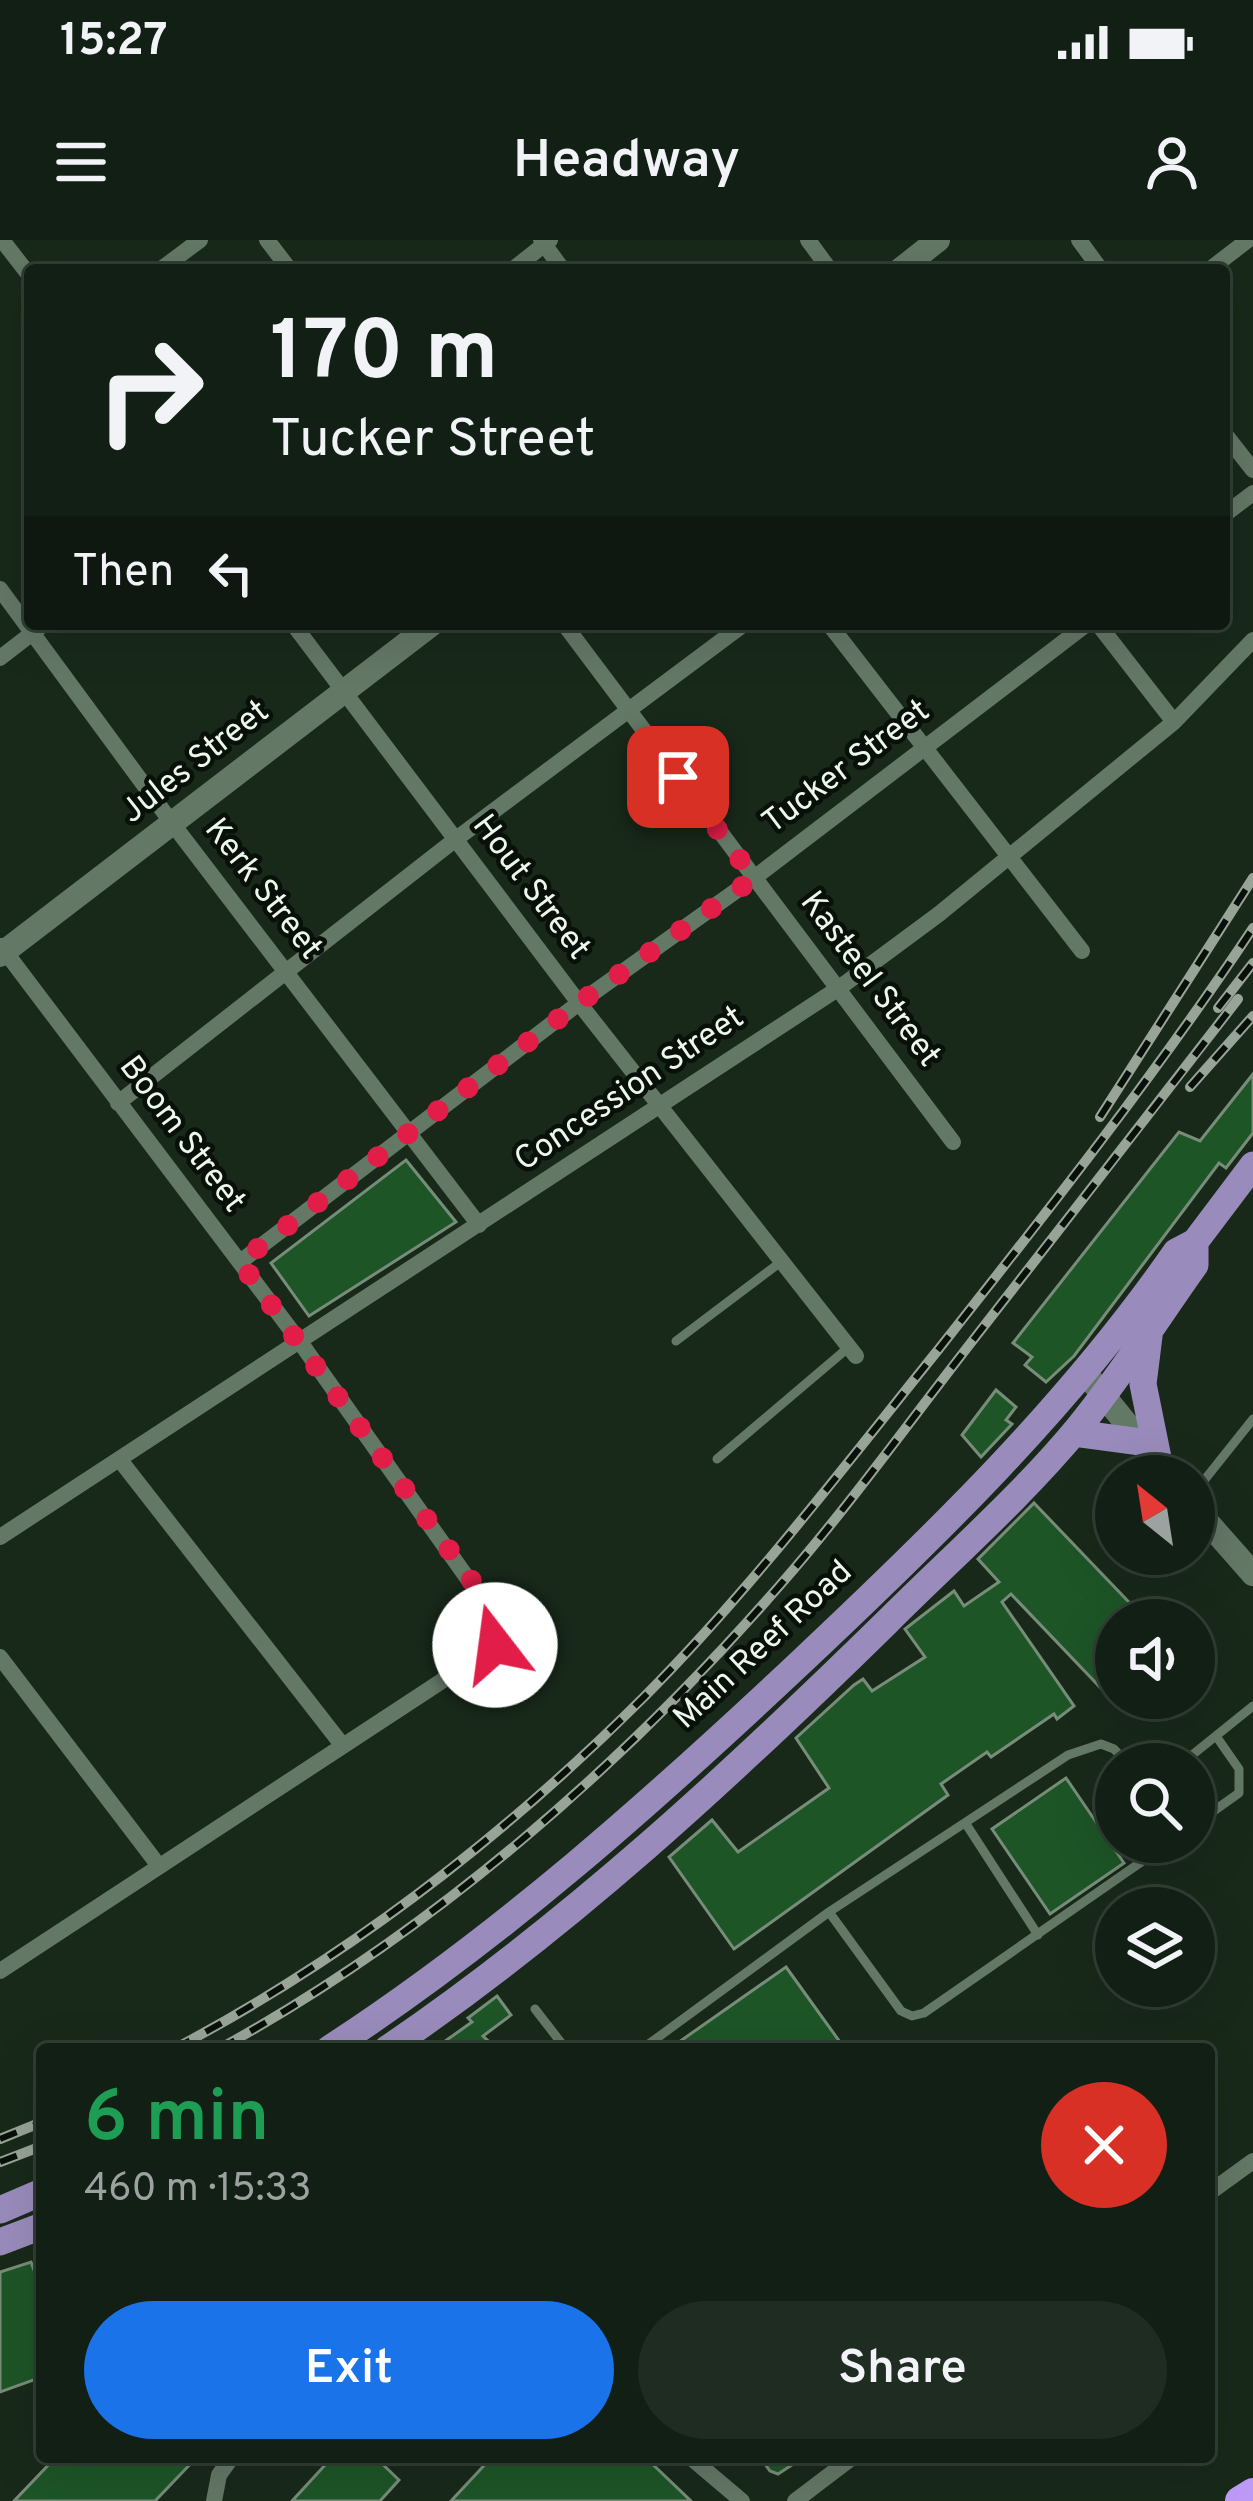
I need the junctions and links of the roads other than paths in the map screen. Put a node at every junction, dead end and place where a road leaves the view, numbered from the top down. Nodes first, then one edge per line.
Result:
1 (2, 240) edge
2 (200, 240) edge
3 (267, 240) edge
4 (938, 240) edge
5 (1078, 240) edge
6 (1248, 240) edge
7 (545, 242) edge
8 (168, 264) edge
9 (285, 264) edge
10 (519, 264) edge
11 (908, 264) edge
12 (1096, 264) edge
13 (1217, 264) edge
14 (24, 268) edge
15 (1230, 441) edge
16 (1253, 470) edge
17 (0, 589) edge
18 (24, 614) edge
19 (35, 630) edge
20 (39, 630) edge
21 (298, 630) edge
22 (424, 630) edge
23 (568, 630) edge
24 (736, 630) edge
25 (834, 630) edge
26 (1079, 630) edge
27 (1103, 630) edge
28 (1253, 640) edge
29 (0, 658) edge
30 (344, 691) junction
31 (628, 710) junction
32 (1174, 722) junction
33 (923, 747) junction
34 (172, 823) junction
35 (456, 839) junction
36 (1010, 857) junction
37 (754, 878) junction
38 (2, 950) edge
39 (1082, 951) dead end
40 (288, 971) junction
41 (839, 988) junction
42 (579, 1003) junction
43 (118, 1103) junction
44 (661, 1105) junction
45 (411, 1135) junction
46 (953, 1142) dead end
47 (1253, 1166) edge
48 (479, 1225) junction
49 (1195, 1242) junction
50 (782, 1261) junction
51 (240, 1262) junction
52 (1151, 1326) junction
53 (300, 1342) junction
54 (676, 1342) dead end
55 (852, 1352) joint
56 (1095, 1384) junction
57 (1253, 1419) edge
58 (1074, 1432) junction
59 (1141, 1455) edge
60 (1152, 1455) edge
61 (1155, 1455) edge
62 (717, 1459) dead end
63 (121, 1460) junction
64 (1215, 1467) edge
65 (1215, 1531) edge
66 (0, 1537) edge
67 (1253, 1574) edge
68 (0, 1657) edge
69 (1253, 1706) edge
70 (1216, 1736) junction
71 (1207, 1743) edge
72 (1095, 1745) edge
73 (343, 1746) junction
74 (1215, 1810) edge
75 (966, 1824) junction
76 (1139, 1863) edge
77 (159, 1865) junction
78 (829, 1912) junction
79 (1038, 1935) junction
80 (0, 1971) edge
81 (536, 2009) dead end
82 (338, 2043) edge
83 (396, 2043) edge
84 (562, 2043) edge
85 (649, 2043) edge
86 (1253, 2161) edge
87 (1215, 2189) edge
88 (36, 2195) edge
89 (0, 2210) edge
90 (36, 2228) edge
91 (0, 2242) edge
92 (228, 2463) edge
93 (697, 2463) edge
94 (845, 2463) edge
95 (1253, 2493) edge
96 (214, 2501) edge
97 (742, 2501) edge
98 (795, 2501) edge
99 (1240, 2501) edge

1 - 14 street
2 - 8 street
3 - 9 street
4 - 11 main road
5 - 12 street
6 - 13 street
7 - 10 street
15 - 16 street
17 - 18 street, Kerk Street
19 - 29 street
20 - 34 street, Kerk Street
21 - 30 street, Hout Street
22 - 30 main road, Jules Street
23 - 31 street, Kasteel Street
24 - 31 street
25 - 33 street
26 - 33 street, Tucker Street
27 - 32 street
28 - 32 street, Concession Street
30 - 34 main road, Jules Street
30 - 35 street, Hout Street
31 - 35 street
31 - 37 street, Kasteel Street
32 - 36 street, Concession Street
33 - 36 street
33 - 37 street, Tucker Street
34 - 38 main road, Jules Street
34 - 40 street, Kerk Street
35 - 40 street
35 - 42 street, Hout Street
36 - 39 street
36 - 41 street, Concession Street
37 - 41 street, Kasteel Street
37 - 42 street, Tucker Street
38 - 43 street, Boom Street
40 - 43 street
40 - 45 street, Kerk Street
41 - 44 street, Concession Street
41 - 46 street, Kasteel Street
42 - 44 street, Hout Street
42 - 45 street, Tucker Street
43 - 51 street, Boom Street
44 - 48 street, Concession Street
44 - 50 street, Hout Street
45 - 48 street, Kerk Street
45 - 51 street, Tucker Street
47 - 49 main road, Main Reef Road
48 - 53 street, Concession Street
49 - 52 main road, Main Reef Road
49 - 56 main road, Main Reef Road
50 - 54 lane
50 - 55 street, Hout Street
51 - 53 street, Boom Street
52 - 56 main road, Main Reef Road
52 - 61 main road
53 - 63 street, Concession Street
53 - 73 street, Boom Street
55 - 62 lane
56 - 58 main road, Main Reef Road
56 - 60 main road
56 - 82 main road, Main Reef Road
57 - 64 lane
58 - 59 main road
58 - 83 main road, Main Reef Road
63 - 66 street, Concession Street
63 - 73 street
65 - 67 main road
68 - 77 street
69 - 70 lane
70 - 71 lane
70 - 74 lane
72 - 75 lane
73 - 77 street
75 - 78 lane
75 - 79 lane
76 - 79 lane
77 - 80 street
78 - 79 lane
78 - 85 lane
81 - 84 lane
86 - 87 street
88 - 89 main road
90 - 91 main road
92 - 96 street
93 - 97 street
94 - 98 street
95 - 99 highway

